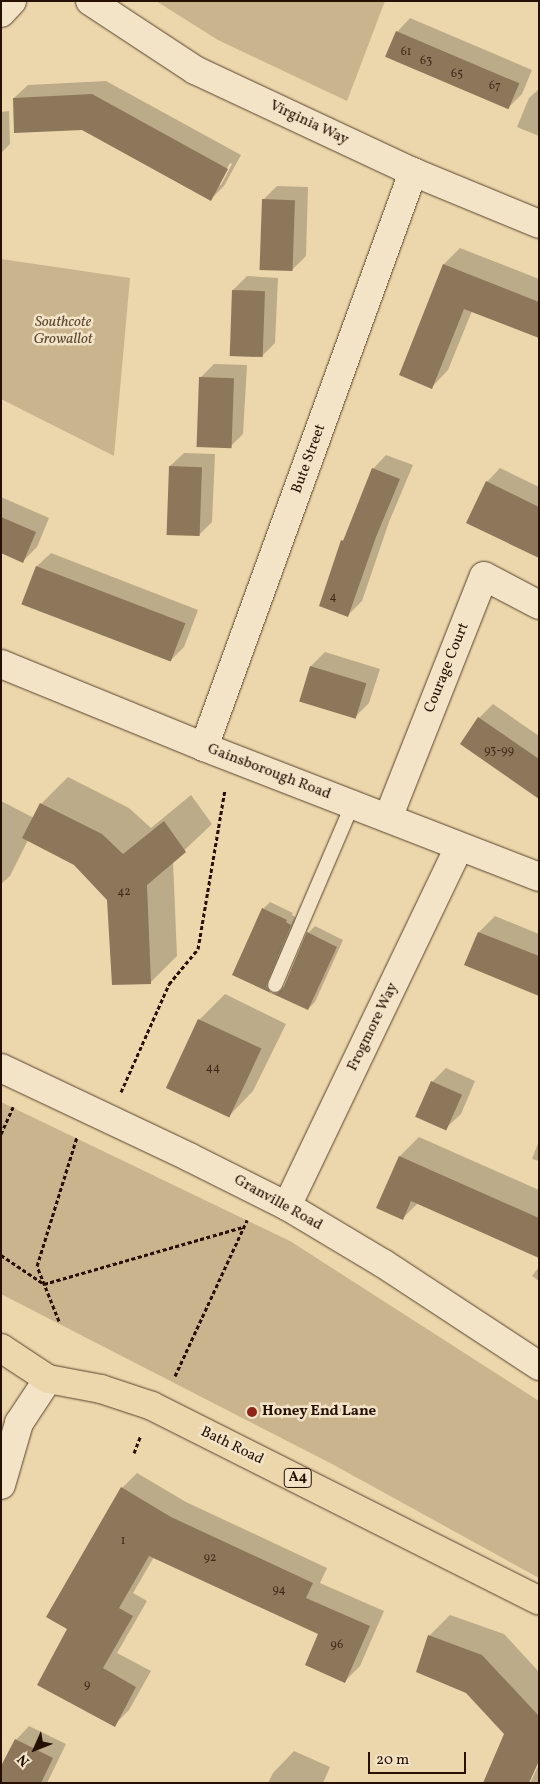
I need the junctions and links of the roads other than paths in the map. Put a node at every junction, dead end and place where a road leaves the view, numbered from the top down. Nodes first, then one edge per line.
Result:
1 (12, 1) edge
2 (90, 1) edge
3 (1, 13) edge
4 (413, 172) junction
5 (539, 224) edge
6 (539, 605) edge
7 (1, 664) edge
8 (204, 747) junction
9 (352, 805) junction
10 (388, 818) junction
11 (459, 847) junction
12 (539, 877) edge
13 (275, 985) dead end
14 (1, 1068) edge
15 (287, 1206) junction
16 (1, 1348) edge
17 (539, 1366) edge
18 (48, 1379) junction
19 (1, 1485) edge
20 (539, 1601) edge

1 - 3 street
2 - 4 street, Virginia Way
4 - 5 street, Virginia Way
4 - 8 street, Bute Street
6 - 10 street, Courage Court
7 - 8 street, Gainsborough Road
8 - 9 street, Gainsborough Road
9 - 10 street, Gainsborough Road
9 - 13 lane
10 - 11 street, Gainsborough Road
11 - 12 street, Gainsborough Road
11 - 15 street, Frogmore Way
14 - 15 street, Granville Road
15 - 17 street, Granville Road
16 - 18 main road, Bath Road / A4
18 - 19 street
18 - 20 main road, Bath Road / A4

